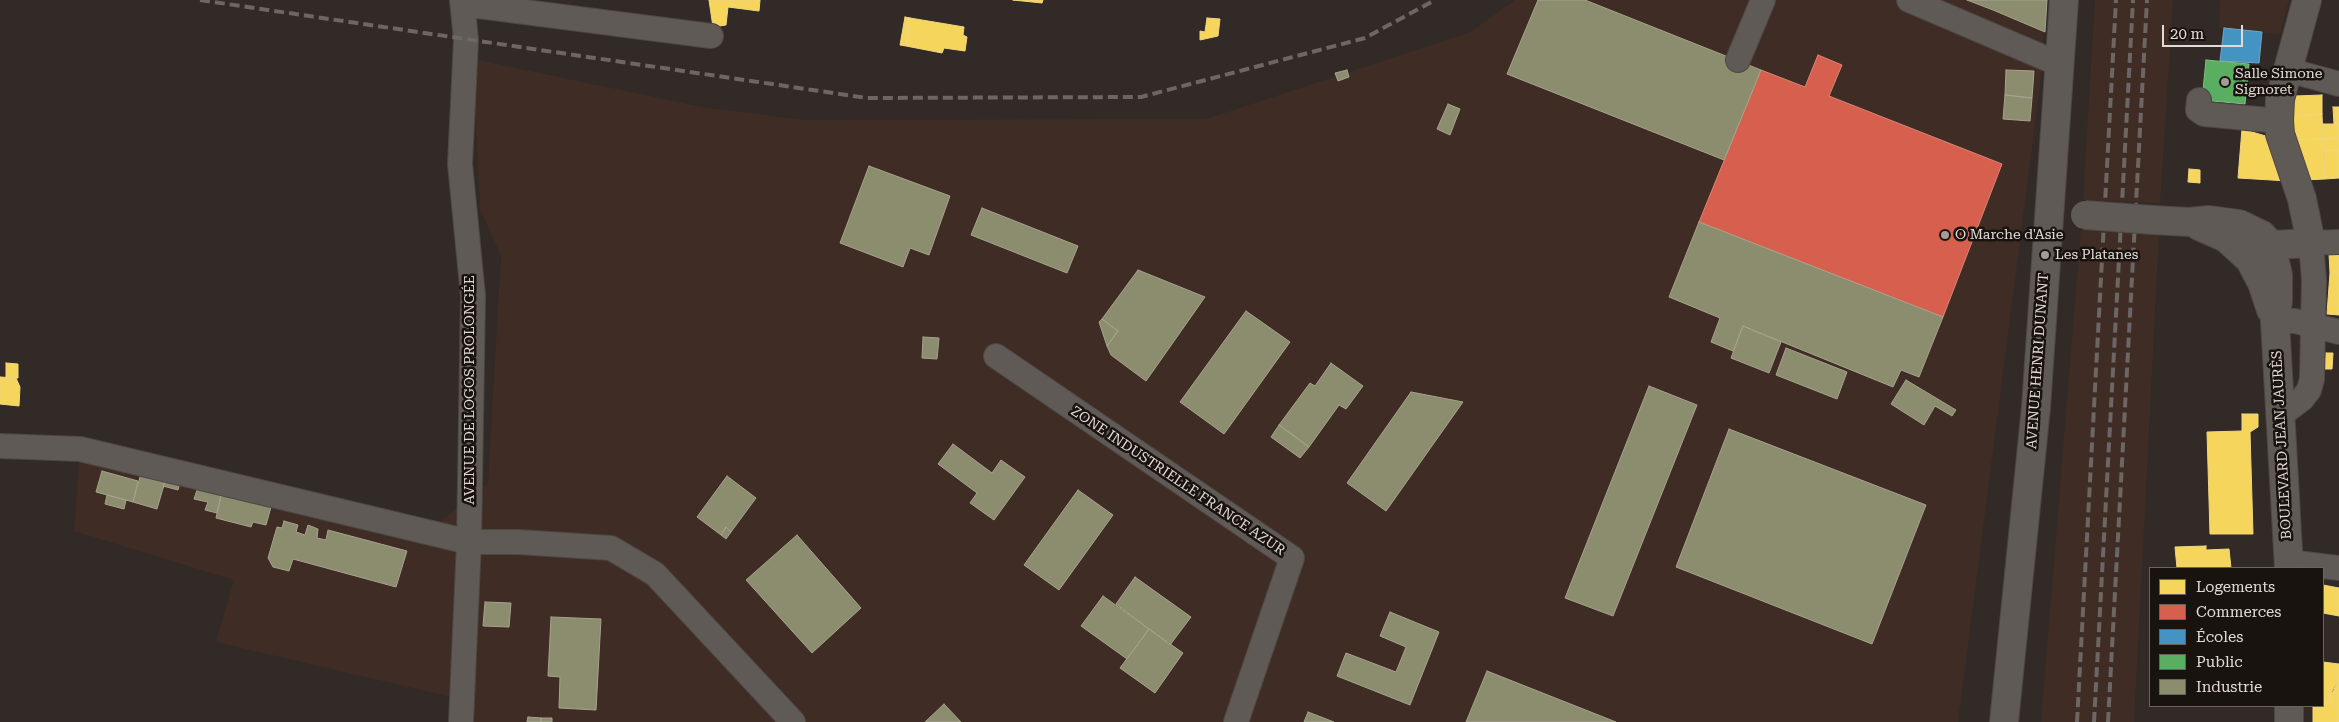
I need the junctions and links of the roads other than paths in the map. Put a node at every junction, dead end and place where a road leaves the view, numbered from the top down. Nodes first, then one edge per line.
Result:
1 (1763, 0) edge
2 (1909, 0) edge
3 (2064, 0) edge
4 (2307, 0) edge
5 (462, 2) edge
6 (711, 36) dead end
7 (1738, 60) dead end
8 (2059, 64) junction
9 (2288, 70) junction
10 (2339, 84) edge
11 (2198, 100) dead end
12 (2279, 121) junction
13 (2302, 200) junction
14 (2048, 212) junction
15 (2339, 242) edge
16 (2311, 243) junction
17 (2260, 253) junction
18 (2275, 321) junction
19 (2313, 324) junction
20 (2339, 332) edge
21 (996, 356) dead end
22 (2281, 415) junction
23 (0, 446) edge
24 (469, 542) junction
25 (2289, 565) edge
26 (2322, 567) edge
27 (2324, 567) edge
28 (2339, 568) edge
29 (2289, 707) edge
30 (461, 722) edge
31 (793, 722) edge
32 (1236, 722) edge
33 (2004, 722) edge
34 (2290, 722) edge

1 - 7 street
2 - 8 street
3 - 8 street, AVENUE HENRI DUNANT
4 - 9 street
5 - 6 street
5 - 24 street, AVENUE DE LOGOS PROLONGÉE
8 - 14 street, AVENUE HENRI DUNANT
9 - 10 street
9 - 12 street
11 - 12 street
12 - 13 street
13 - 16 street
13 - 17 street
14 - 17 street, bridge
14 - 33 street, AVENUE HENRI DUNANT
15 - 16 street
16 - 17 street
16 - 19 street
17 - 18 street, BOULEVARD JEAN JAURÈS
18 - 19 street
18 - 22 street, BOULEVARD JEAN JAURÈS
19 - 20 street
19 - 22 street
21 - 32 street, ZONE INDUSTRIELLE FRANCE AZUR
22 - 25 street, BOULEVARD JEAN JAURÈS
23 - 24 street
24 - 30 street, AVENUE DE LOGOS PROLONGÉE
24 - 31 street
25 - 26 street
27 - 28 street
29 - 34 street

